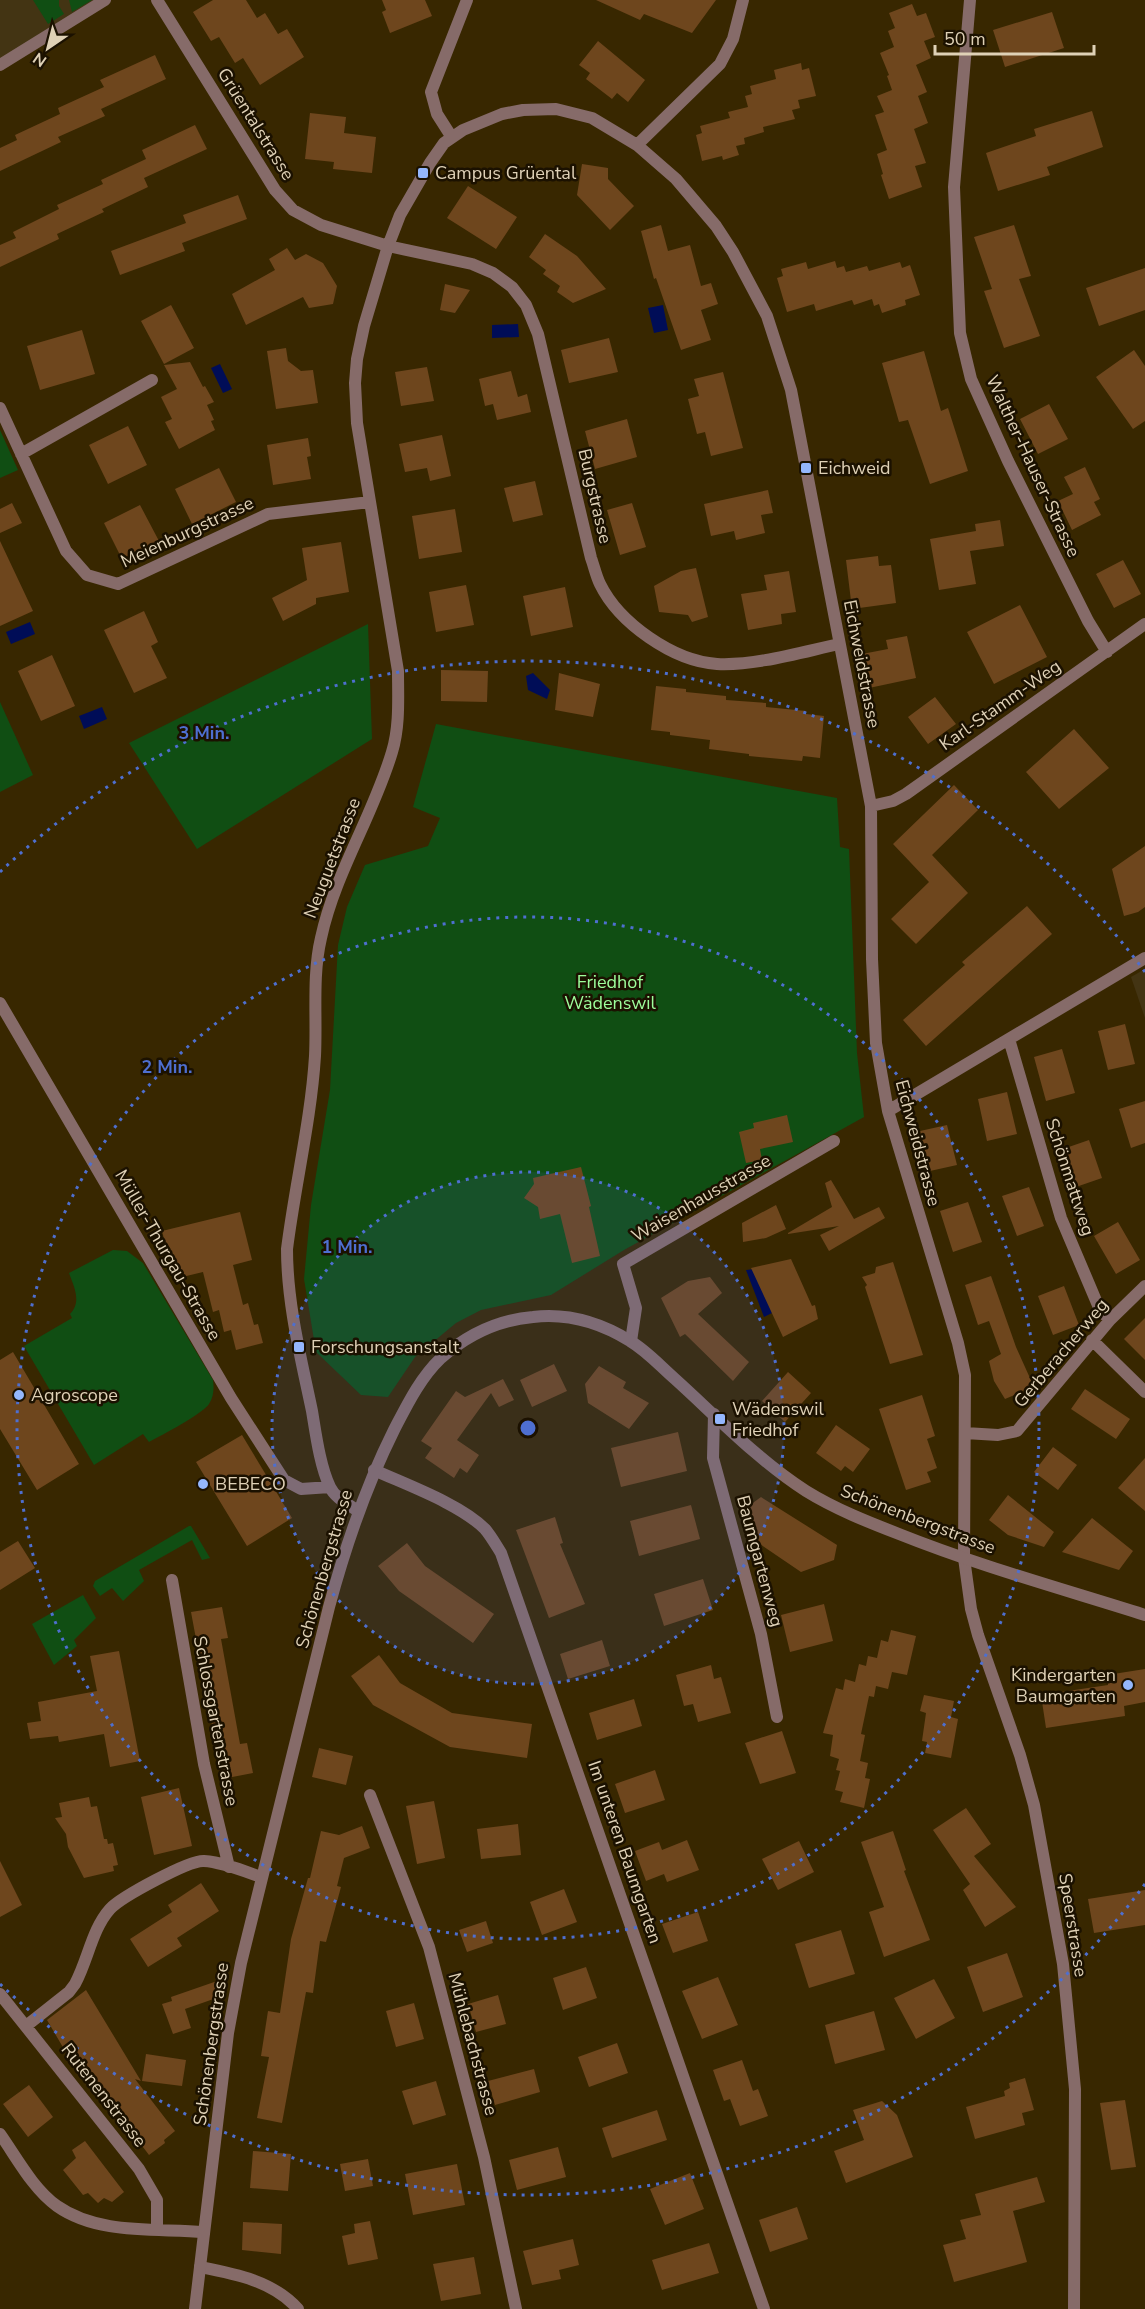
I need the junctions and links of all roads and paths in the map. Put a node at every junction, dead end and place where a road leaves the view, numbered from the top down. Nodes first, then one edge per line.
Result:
1 (105, 0) edge
2 (157, 0) edge
3 (467, 0) edge
4 (743, 0) edge
5 (970, 0) edge
6 (0, 64) edge
7 (451, 136) junction
8 (637, 145) junction
9 (388, 246) junction
10 (152, 380) dead end
11 (0, 408) edge
12 (21, 454) junction
13 (370, 502) junction
14 (1145, 624) edge
15 (839, 644) junction
16 (1107, 652) junction
17 (871, 806) junction
18 (1145, 958) edge
19 (0, 1003) edge
20 (1009, 1039) junction
21 (888, 1111) junction
22 (834, 1141) dead end
23 (1145, 1286) edge
24 (1110, 1320) junction
25 (1092, 1340) junction
26 (631, 1341) junction
27 (1145, 1392) edge
28 (714, 1414) junction
29 (965, 1433) junction
30 (374, 1470) junction
31 (330, 1487) junction
32 (358, 1510) junction
33 (963, 1558) junction
34 (172, 1580) dead end
35 (1145, 1615) edge
36 (777, 1717) dead end
37 (370, 1795) dead end
38 (229, 1867) junction
39 (261, 1877) junction
40 (0, 1994) edge
41 (26, 2026) junction
42 (0, 2134) edge
43 (157, 2229) junction
44 (204, 2232) junction
45 (200, 2268) junction
46 (195, 2309) edge
47 (298, 2309) edge
48 (516, 2309) edge
49 (764, 2309) edge
50 (1074, 2309) edge

1 - 6 street
2 - 9 street, Grüentalstrasse
3 - 7 street
4 - 8 street
5 - 16 street, Walther-Hauser-Strasse
7 - 8 street, Eichweidstrasse
7 - 9 street, Eichweidstrasse
8 - 15 street, Eichweidstrasse
9 - 13 street, Neuguetstrasse
9 - 15 street, Burgstrasse
10 - 12 street
11 - 12 street, Meienburgstrasse
12 - 13 street, Meienburgstrasse
13 - 31 street, Neuguetstrasse
14 - 16 street, Karl-Stamm-Weg
15 - 17 street, Eichweidstrasse
16 - 17 street, Karl-Stamm-Weg
17 - 21 street, Eichweidstrasse
18 - 20 street
19 - 31 street, Müller-Thurgau-Strasse
20 - 21 street
20 - 24 street, Schönmattweg
21 - 29 street, Eichweidstrasse
22 - 26 street, Waisenhausstrasse
23 - 24 street, Gerberacherweg
24 - 25 street, Gerberacherweg
25 - 27 street
25 - 29 street, Gerberacherweg
26 - 28 street, Schönenbergstrasse
26 - 30 street, Schönenbergstrasse
28 - 33 street, Schönenbergstrasse
28 - 36 street, Baumgartenweg
29 - 33 street, Eichweidstrasse
30 - 32 street, Schönenbergstrasse
30 - 49 street, Im unteren Baumgarten
31 - 32 street
32 - 39 street, Schönenbergstrasse
33 - 35 street, Schönenbergstrasse
33 - 50 street, Speerstrasse
34 - 38 street, Schlossgartenstrasse
37 - 48 street, Mühlebachstrasse
38 - 39 street
38 - 41 street
39 - 44 street, Schönenbergstrasse
40 - 41 street, Rutenenstrasse
41 - 43 street, Rutenenstrasse
42 - 43 street
43 - 44 street
44 - 45 street, Schönenbergstrasse
45 - 46 street, Schönenbergstrasse
45 - 47 street

